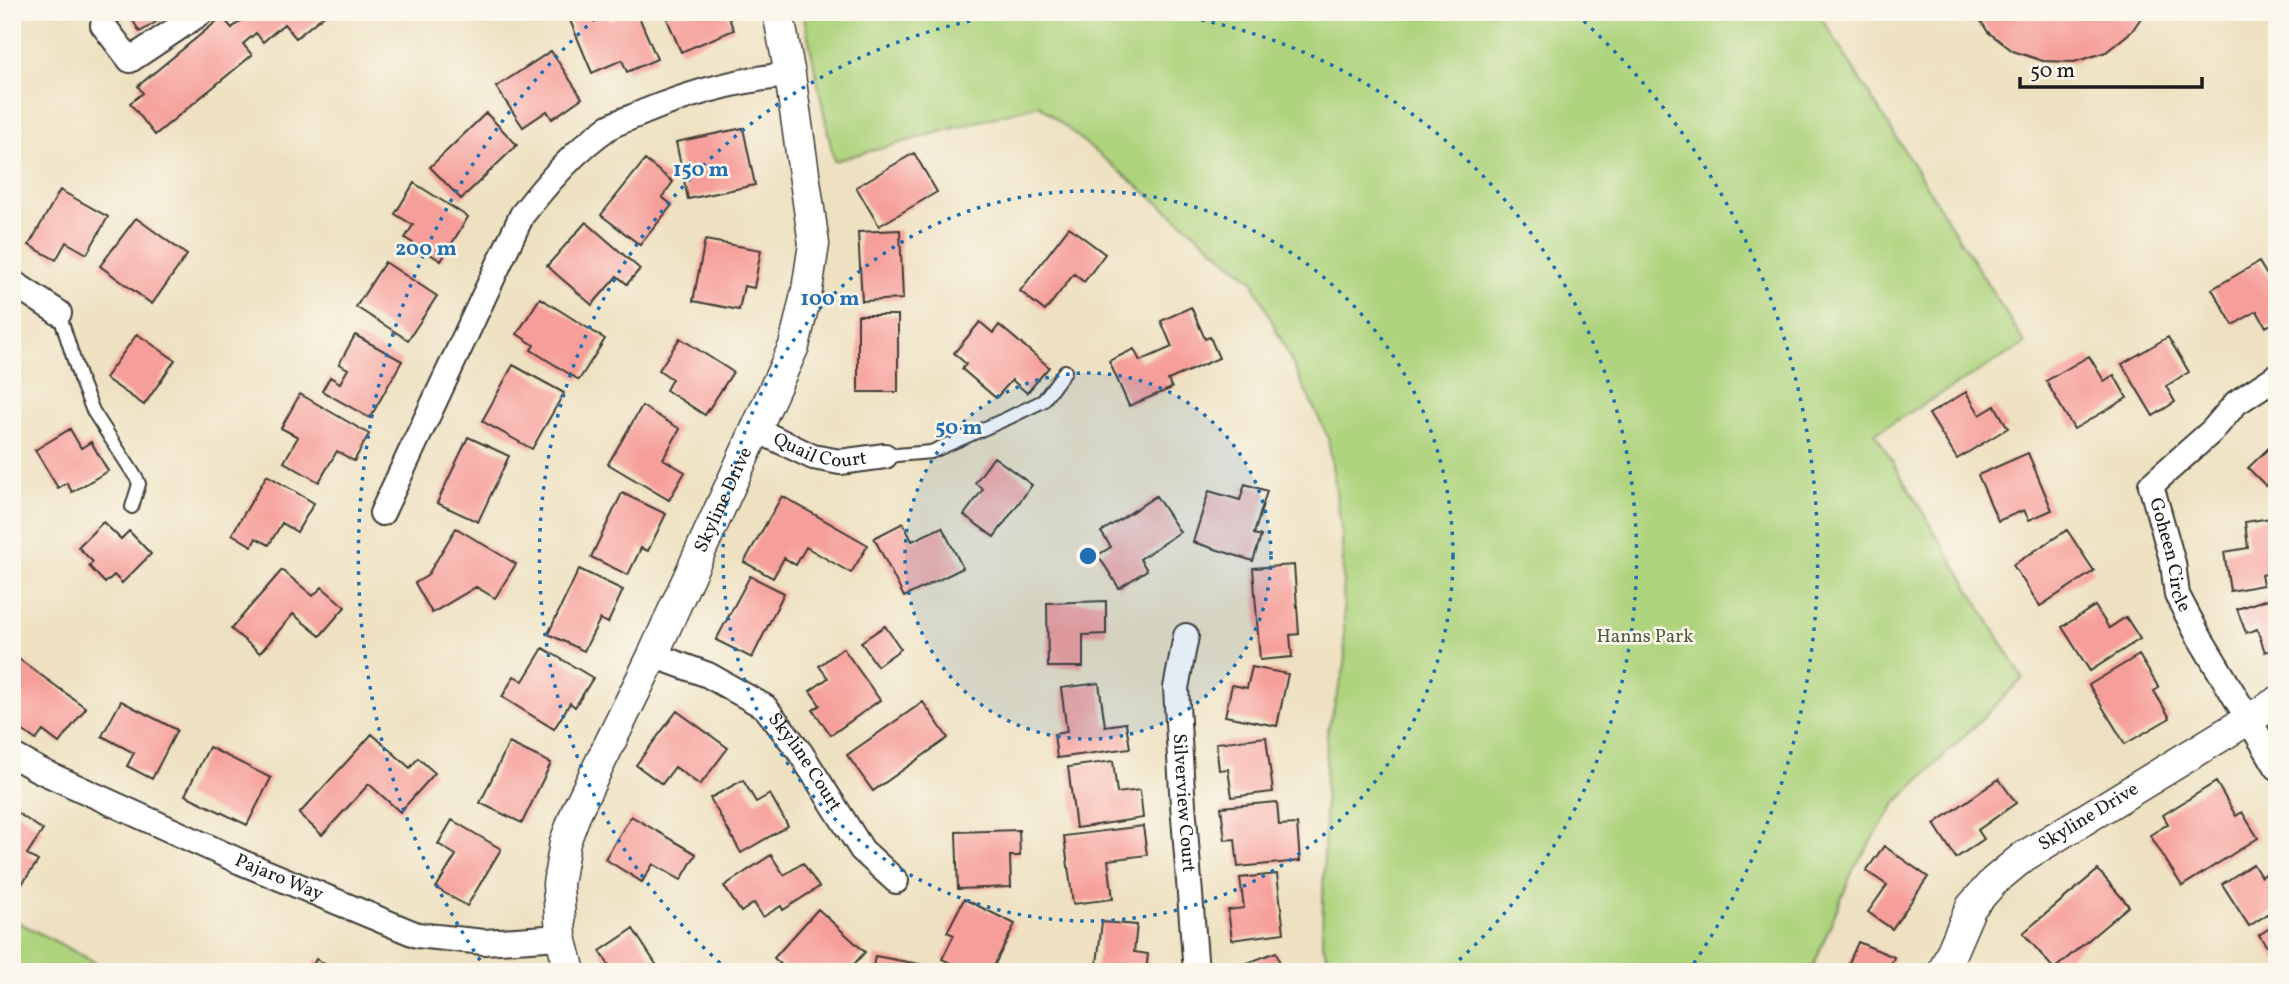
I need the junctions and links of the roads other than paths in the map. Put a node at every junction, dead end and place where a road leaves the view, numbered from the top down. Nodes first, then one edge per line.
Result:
1 (202, 12) edge
2 (778, 12) edge
3 (103, 24) dead end
4 (790, 75) junction
5 (12, 282) edge
6 (59, 313) joint
7 (1065, 370) dead end
8 (2277, 376) edge
9 (755, 429) junction
10 (885, 456) joint
11 (132, 507) dead end
12 (382, 513) dead end
13 (1186, 636) dead end
14 (653, 655) junction
15 (2277, 702) edge
16 (2248, 719) junction
17 (12, 755) edge
18 (2277, 767) edge
19 (896, 881) dead end
20 (561, 937) junction
21 (570, 972) edge
22 (1196, 972) edge
23 (1943, 972) edge

1 - 3 street
2 - 4 street, Skyline Drive
4 - 9 street, Skyline Drive
4 - 12 street
5 - 6 street
6 - 11 lane
7 - 10 lane
8 - 16 street, Goheen Circle
9 - 10 street, Quail Court
9 - 14 street, Skyline Drive
13 - 22 street, Silverview Court
14 - 19 street, Skyline Court
14 - 20 street, Skyline Drive
15 - 16 street, Skyline Drive
16 - 18 street, Goheen Circle
16 - 23 street, Skyline Drive
17 - 20 street, Pajaro Way
20 - 21 street, Skyline Drive

